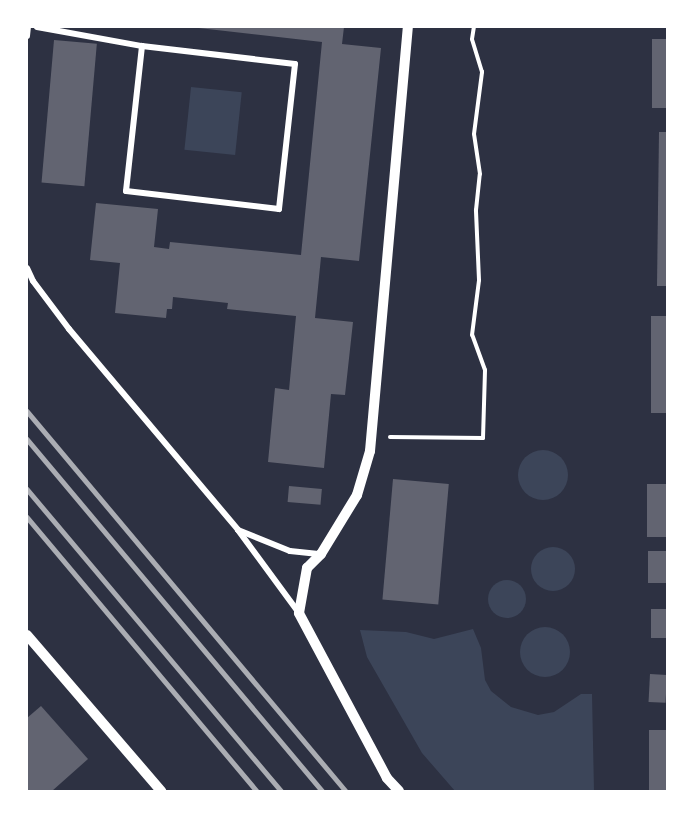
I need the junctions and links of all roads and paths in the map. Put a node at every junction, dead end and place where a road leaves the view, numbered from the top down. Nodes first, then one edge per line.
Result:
1 (28, 27) edge
2 (37, 27) edge
3 (408, 27) edge
4 (474, 27) edge
5 (27, 36) edge
6 (142, 46) junction
7 (27, 268) edge
8 (371, 436) junction
9 (238, 530) junction
10 (321, 554) junction
11 (299, 613) junction
12 (27, 635) edge
13 (162, 791) edge
14 (399, 791) edge

1 - 5 street
2 - 6 street
3 - 8 street
4 - 8 path
6 - 6 street
7 - 9 street
8 - 10 street
9 - 10 street
9 - 11 street
10 - 11 street
11 - 14 street
12 - 13 street

